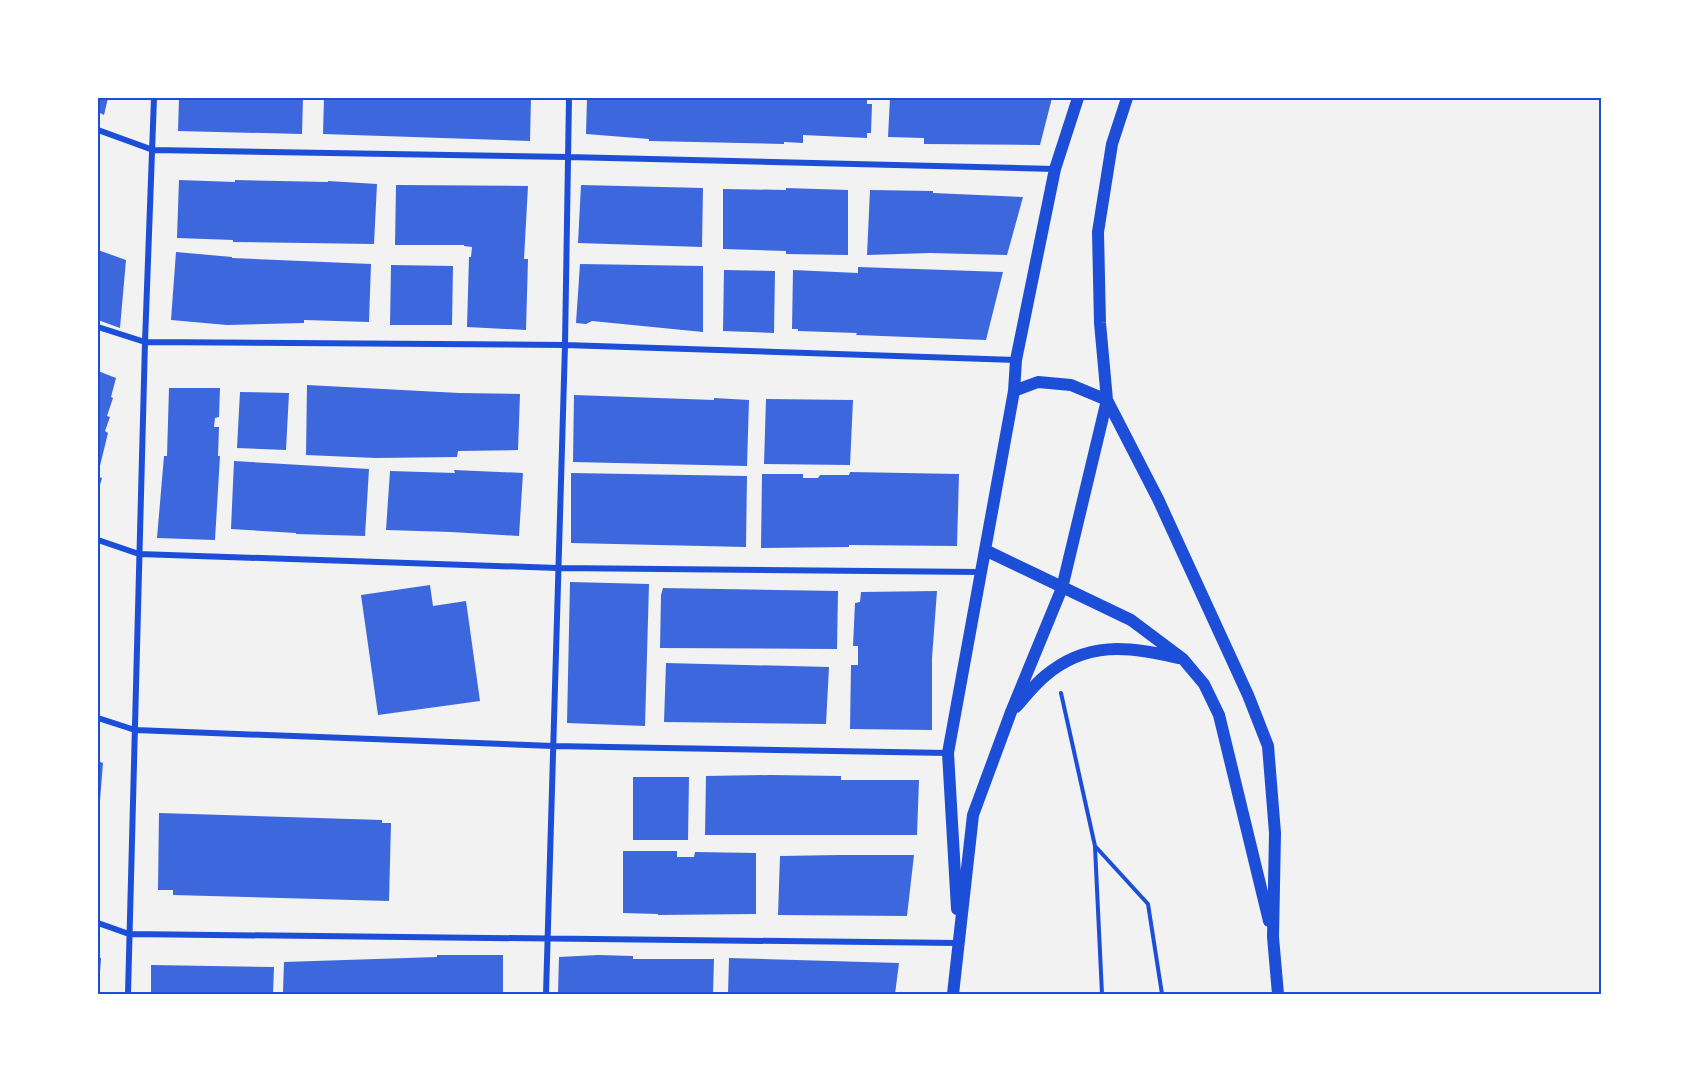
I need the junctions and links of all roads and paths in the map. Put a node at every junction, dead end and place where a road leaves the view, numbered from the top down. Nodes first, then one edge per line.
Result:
1 (154, 98) edge
2 (569, 98) edge
3 (1078, 98) edge
4 (1127, 98) edge
5 (98, 129) edge
6 (153, 150) junction
7 (568, 157) junction
8 (1055, 169) junction
9 (98, 327) edge
10 (145, 342) junction
11 (565, 345) junction
12 (1016, 360) junction
13 (1014, 391) junction
14 (1107, 400) junction
15 (98, 540) edge
16 (985, 550) junction
17 (139, 554) junction
18 (558, 567) junction
19 (980, 572) junction
20 (1062, 588) junction
21 (1183, 659) junction
22 (1055, 669) junction
23 (1011, 712) junction
24 (98, 718) edge
25 (135, 730) junction
26 (554, 746) junction
27 (948, 753) junction
28 (1095, 846) junction
29 (98, 923) edge
30 (129, 934) junction
31 (548, 937) junction
32 (1273, 937) junction
33 (959, 943) junction
34 (957, 970) junction
35 (128, 994) edge
36 (546, 994) edge
37 (953, 994) edge
38 (1102, 994) edge
39 (1162, 994) edge
40 (1278, 994) edge

1 - 6 street
2 - 7 street
3 - 8 main road
4 - 14 main road
5 - 6 street
6 - 7 street
6 - 10 street
7 - 8 street
7 - 11 street
8 - 12 main road
9 - 10 street
10 - 11 street
10 - 17 street
11 - 12 street
11 - 18 street
12 - 13 main road
13 - 14 main road
13 - 16 main road
14 - 20 main road
14 - 32 main road
15 - 17 street
16 - 19 main road
16 - 20 main road
17 - 18 street
17 - 25 street
18 - 19 street
18 - 26 street
19 - 27 main road
20 - 21 main road
20 - 23 main road
21 - 22 main road
21 - 32 main road
22 - 23 main road
22 - 28 path
23 - 34 main road
24 - 25 street
25 - 26 street
25 - 30 street
26 - 27 street
26 - 31 street
27 - 33 main road
28 - 38 path
28 - 39 path
29 - 30 street
30 - 31 street
30 - 35 street
31 - 33 street
31 - 36 street
32 - 40 main road
33 - 34 main road
34 - 37 main road

